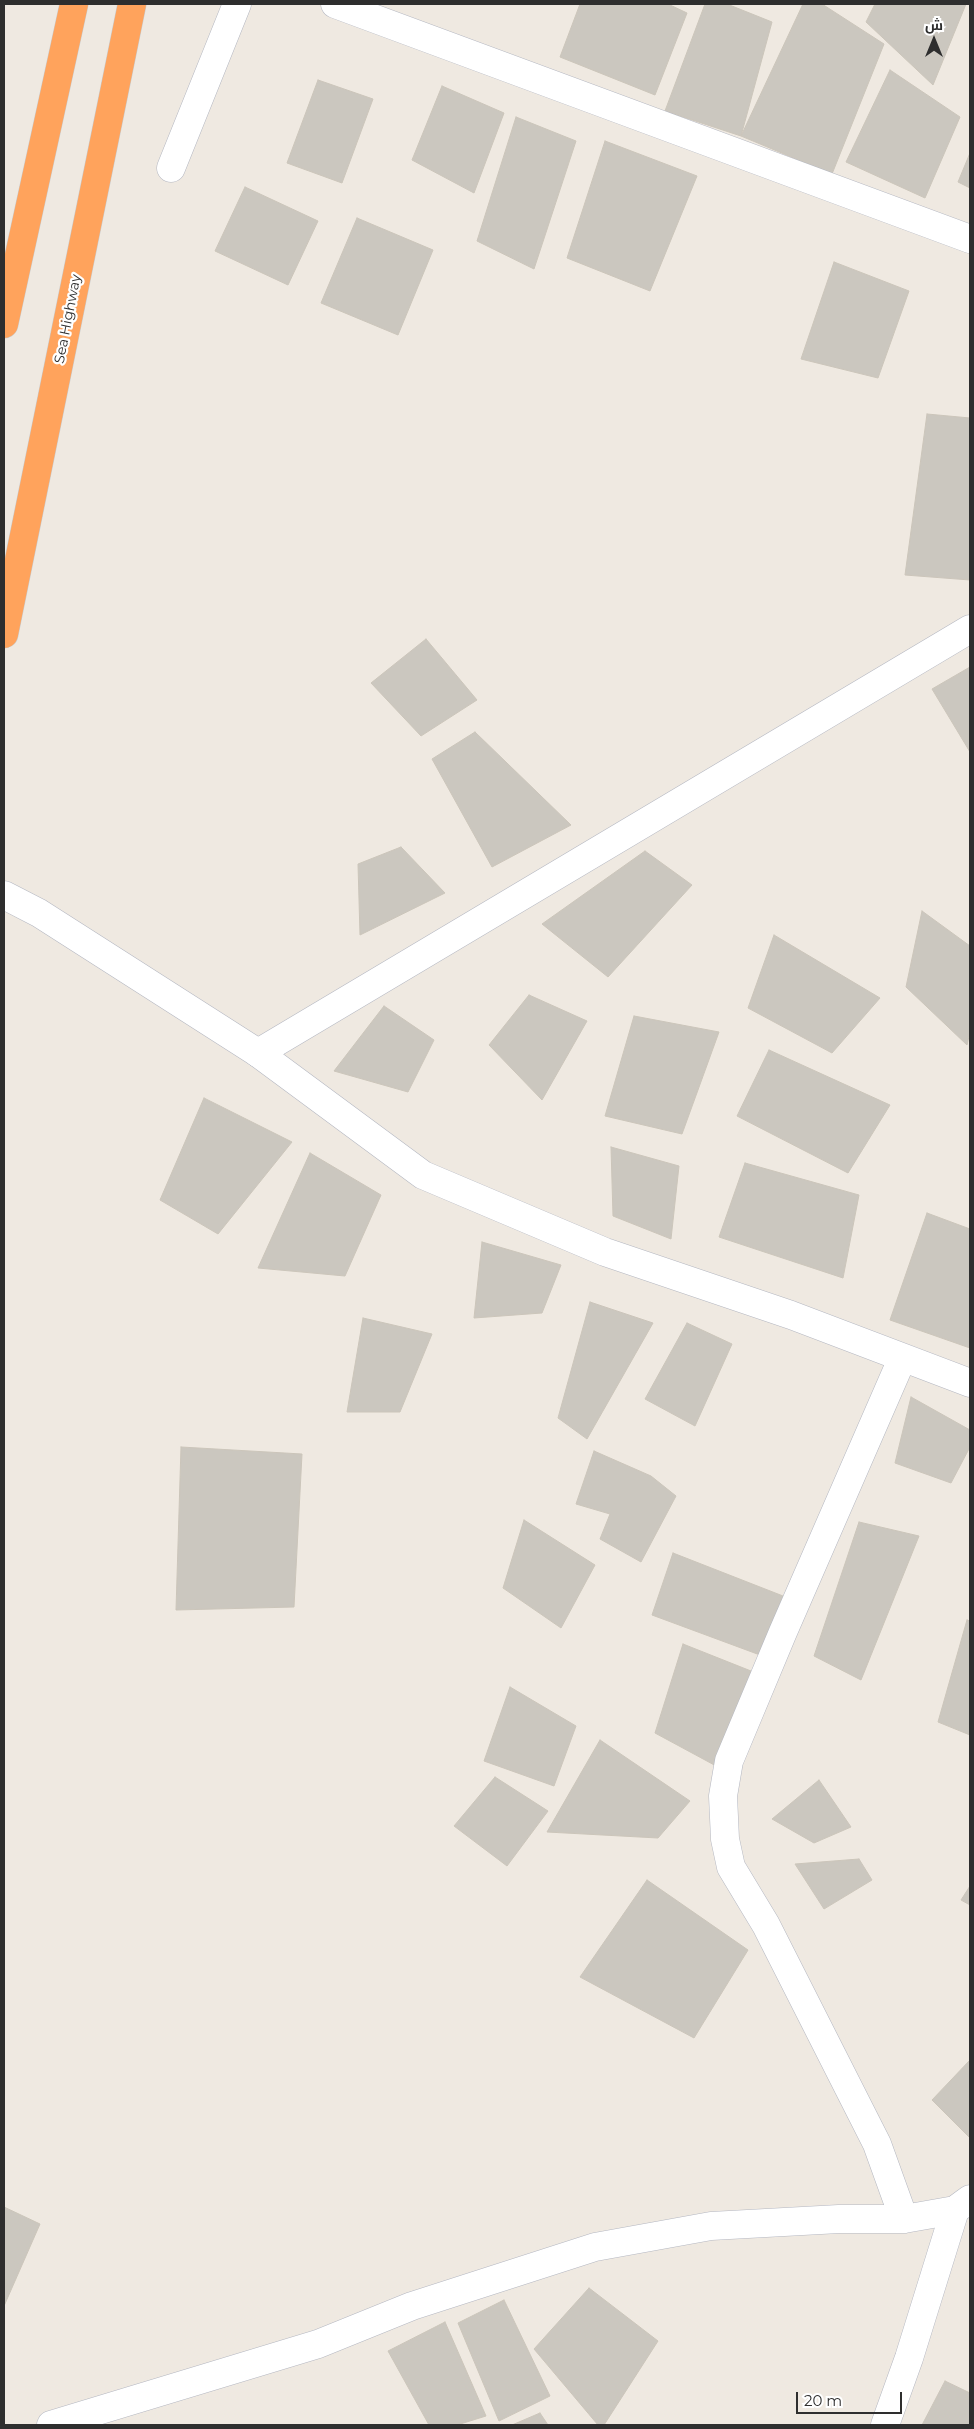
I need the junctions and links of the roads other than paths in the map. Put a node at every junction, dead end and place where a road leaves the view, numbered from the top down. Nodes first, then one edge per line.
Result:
1 (74, 4) edge
2 (132, 4) edge
3 (237, 4) edge
4 (335, 4) edge
5 (171, 168) dead end
6 (970, 239) edge
7 (4, 324) edge
8 (970, 629) edge
9 (4, 634) edge
10 (4, 895) edge
11 (258, 1053) junction
12 (902, 1359) junction
13 (970, 1383) edge
14 (963, 2204) edge
15 (904, 2219) junction
16 (51, 2425) edge
17 (885, 2425) edge

1 - 7 highway
2 - 9 highway, Sea Highway
3 - 5 street
4 - 6 street
8 - 11 street
10 - 11 street
11 - 12 street
12 - 13 street
12 - 15 street
14 - 15 street
14 - 17 street
15 - 16 street

